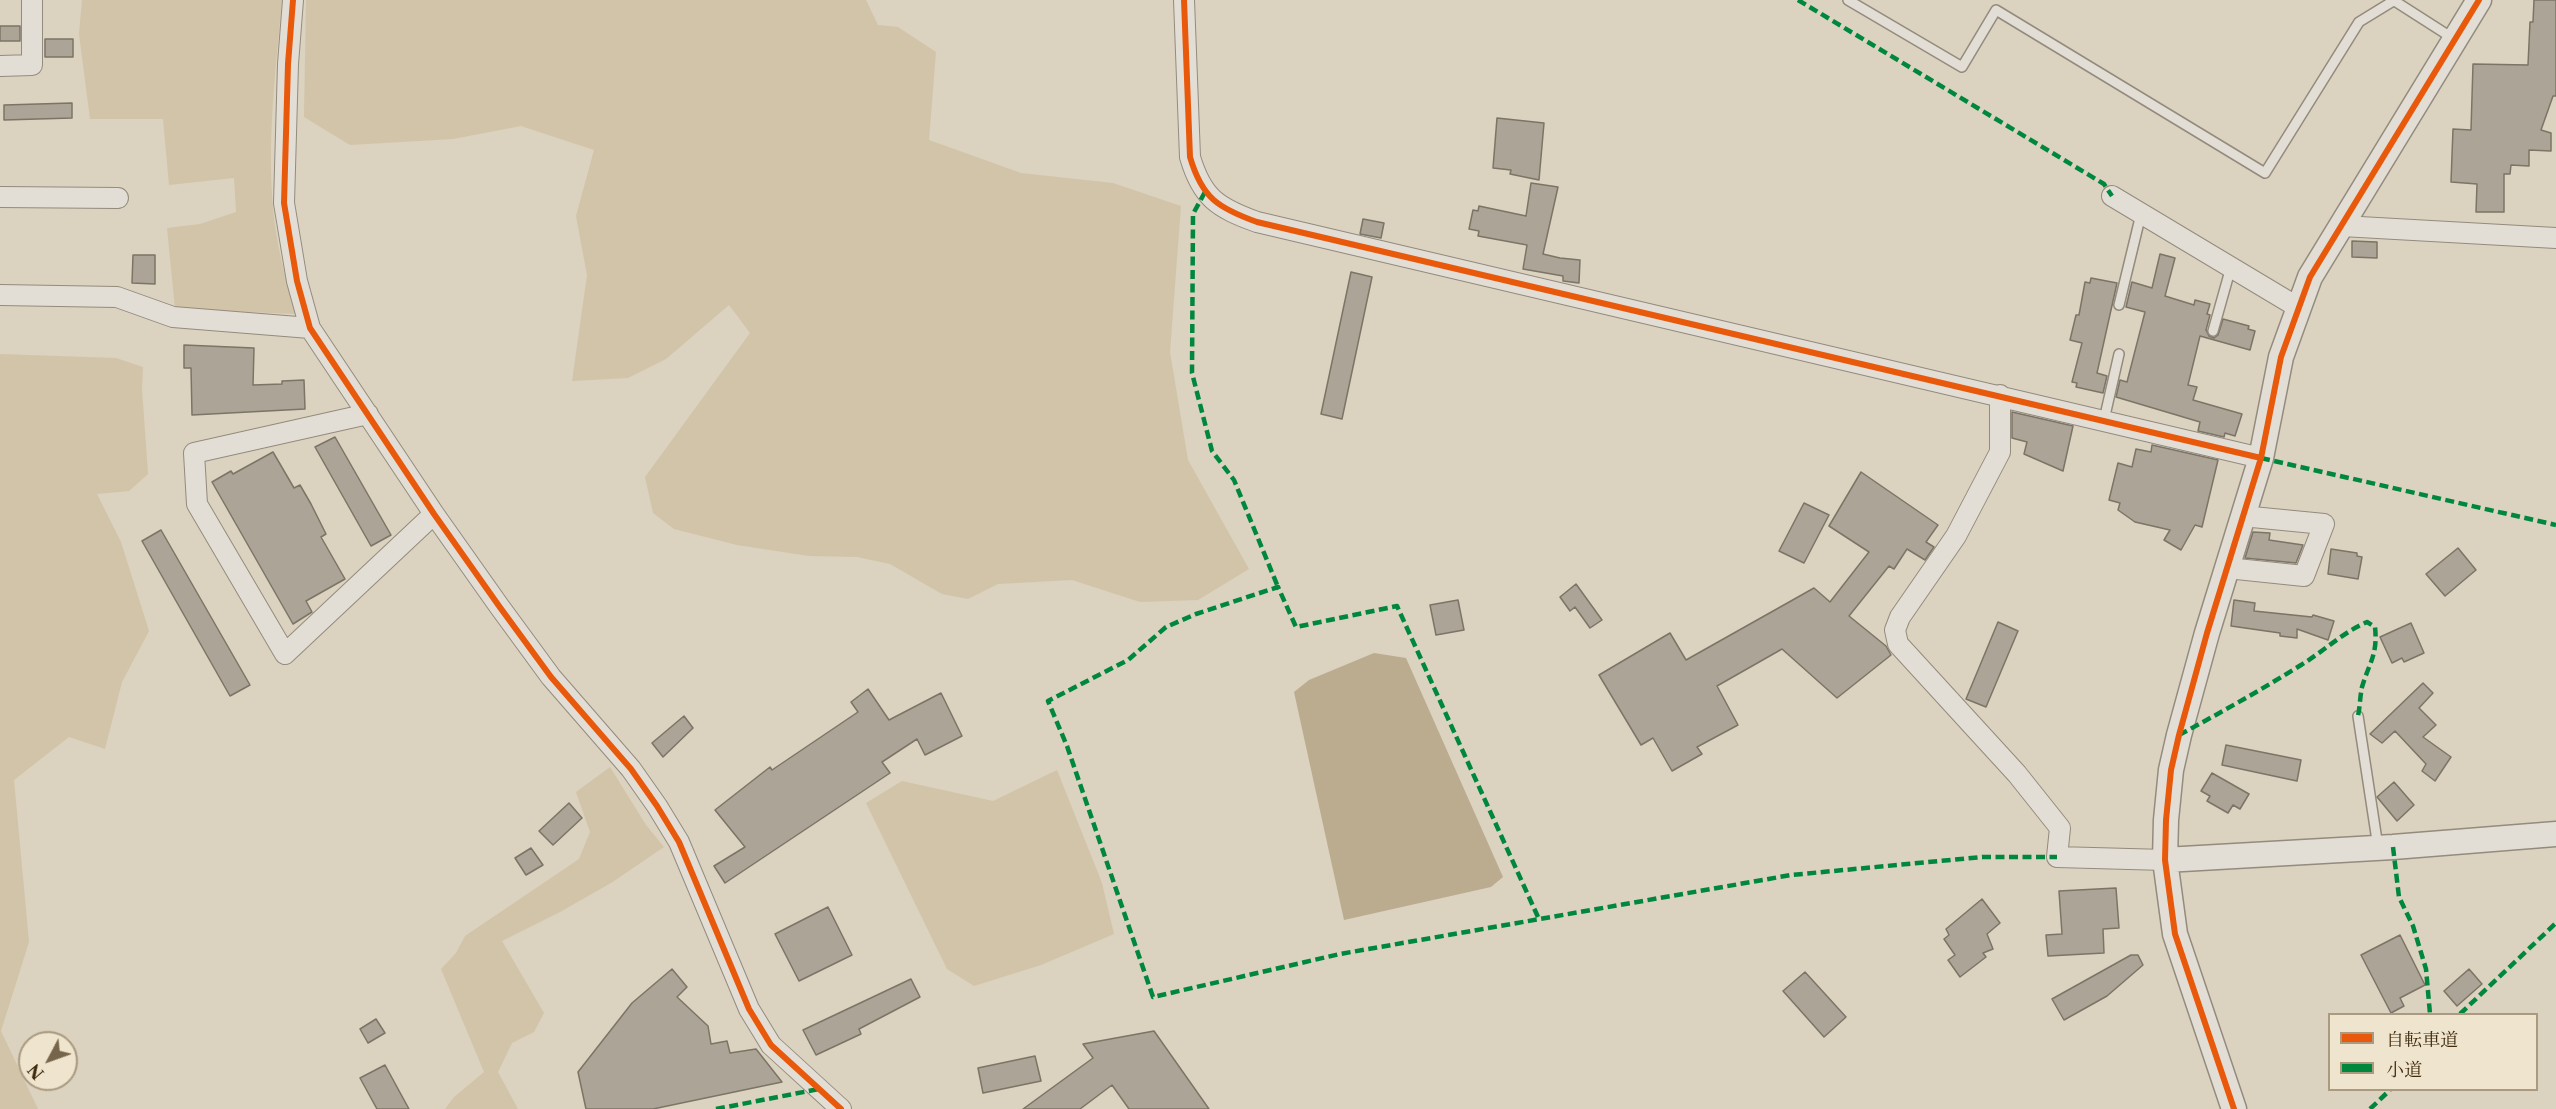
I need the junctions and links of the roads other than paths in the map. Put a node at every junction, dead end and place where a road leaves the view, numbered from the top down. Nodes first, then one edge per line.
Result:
1 (33, 0) edge
2 (293, 0) edge
3 (1184, 0) edge
4 (1848, 0) edge
5 (2394, 0) edge
6 (2479, 0) edge
7 (2455, 39) junction
8 (0, 66) edge
9 (2112, 196) dead end
10 (0, 197) edge
11 (118, 198) dead end
12 (2141, 213) junction
13 (2342, 226) junction
14 (2556, 238) edge
15 (2231, 267) junction
16 (0, 295) edge
17 (2119, 305) dead end
18 (2299, 308) junction
19 (310, 328) junction
20 (2213, 331) dead end
21 (2119, 354) dead end
22 (2000, 395) junction
23 (368, 414) junction
24 (2104, 420) junction
25 (2261, 458) junction
26 (434, 514) junction
27 (2242, 516) junction
28 (2227, 568) junction
29 (2358, 716) dead end
30 (2556, 834) edge
31 (2378, 847) junction
32 (2165, 860) junction
33 (841, 1109) edge
34 (2234, 1109) edge

1 - 8 street
2 - 19 street
3 - 22 street
4 - 5 lane
5 - 7 lane
6 - 7 street
7 - 13 street
9 - 12 street
10 - 11 street
12 - 15 street
12 - 17 lane
13 - 14 street
13 - 18 street
15 - 18 street
15 - 20 lane
16 - 19 street
18 - 25 street
19 - 23 street
21 - 24 lane
22 - 24 street
22 - 32 street
23 - 26 street
23 - 26 street
24 - 25 street
25 - 27 street
26 - 33 street
27 - 28 street
27 - 28 street
28 - 32 street
29 - 31 lane
30 - 31 street
31 - 32 street
32 - 34 street

